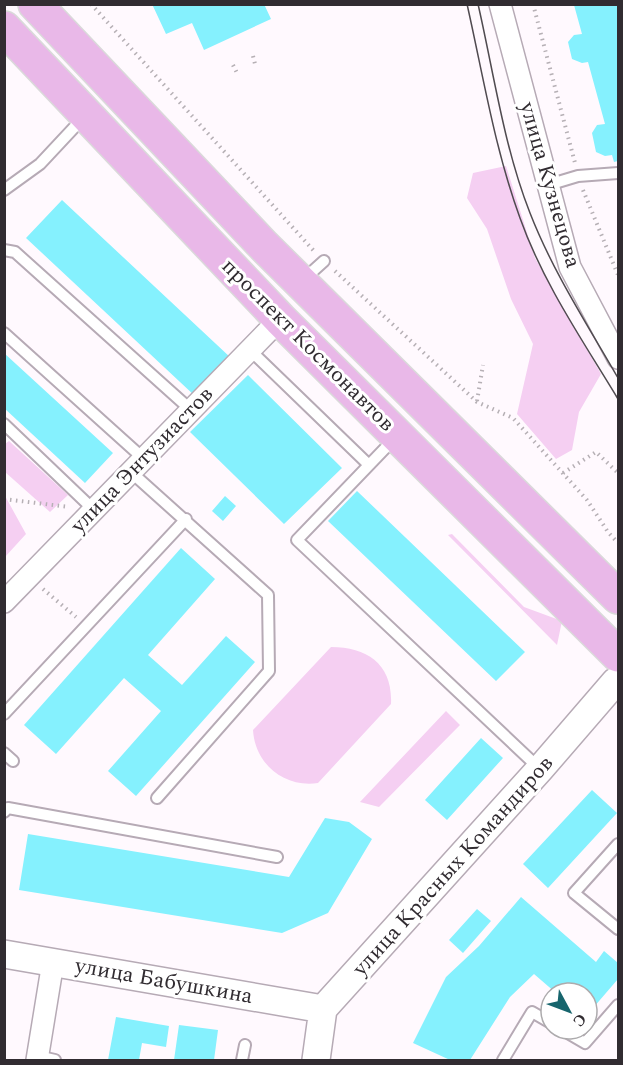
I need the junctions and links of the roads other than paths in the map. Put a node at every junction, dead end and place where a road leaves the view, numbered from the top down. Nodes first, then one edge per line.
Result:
1 (35, 4) edge
2 (500, 4) edge
3 (4, 28) edge
4 (87, 113) junction
5 (618, 173) edge
6 (548, 185) junction
7 (4, 190) edge
8 (4, 250) edge
9 (280, 319) junction
10 (4, 333) edge
11 (250, 350) junction
12 (618, 358) edge
13 (191, 410) junction
14 (4, 424) edge
15 (397, 436) junction
16 (137, 465) junction
17 (369, 465) junction
18 (94, 510) junction
19 (186, 519) junction
20 (618, 597) edge
21 (4, 602) edge
22 (616, 667) edge
23 (4, 714) edge
24 (4, 753) edge
25 (13, 761) dead end
26 (540, 770) junction
27 (157, 798) dead end
28 (4, 812) edge
29 (618, 844) edge
30 (277, 857) dead end
31 (618, 929) edge
32 (4, 954) edge
33 (53, 962) junction
34 (618, 1005) edge
35 (323, 1009) junction
36 (539, 1016) edge
37 (599, 1027) edge
38 (245, 1045) dead end
39 (43, 1059) edge
40 (242, 1060) edge
41 (316, 1060) edge
42 (503, 1060) edge

1 - 20 main road, проспект Космонавтов
2 - 6 street, улица Кузнецова
3 - 4 main road, проспект Космонавтов
4 - 7 lane
4 - 9 main road, проспект Космонавтов
5 - 6 lane
6 - 12 street, улица Кузнецова
8 - 13 lane
9 - 11 street, улица Энтузиастов
9 - 15 main road, проспект Космонавтов
10 - 16 lane
11 - 13 street, улица Энтузиастов
11 - 17 lane
13 - 16 street, улица Энтузиастов
14 - 18 lane
15 - 17 lane
15 - 22 main road, проспект Космонавтов
16 - 18 street, улица Энтузиастов
16 - 19 lane
17 - 26 lane
18 - 21 street, улица Энтузиастов
19 - 23 lane
19 - 27 lane
22 - 26 street, улица Красных Командиров
24 - 25 lane
26 - 35 street, улица Красных Командиров
28 - 30 lane
29 - 31 lane
32 - 33 street, улица Бабушкина
33 - 35 street, улица Бабушкина
33 - 39 street
34 - 37 lane
35 - 41 street
36 - 42 lane
38 - 40 lane

